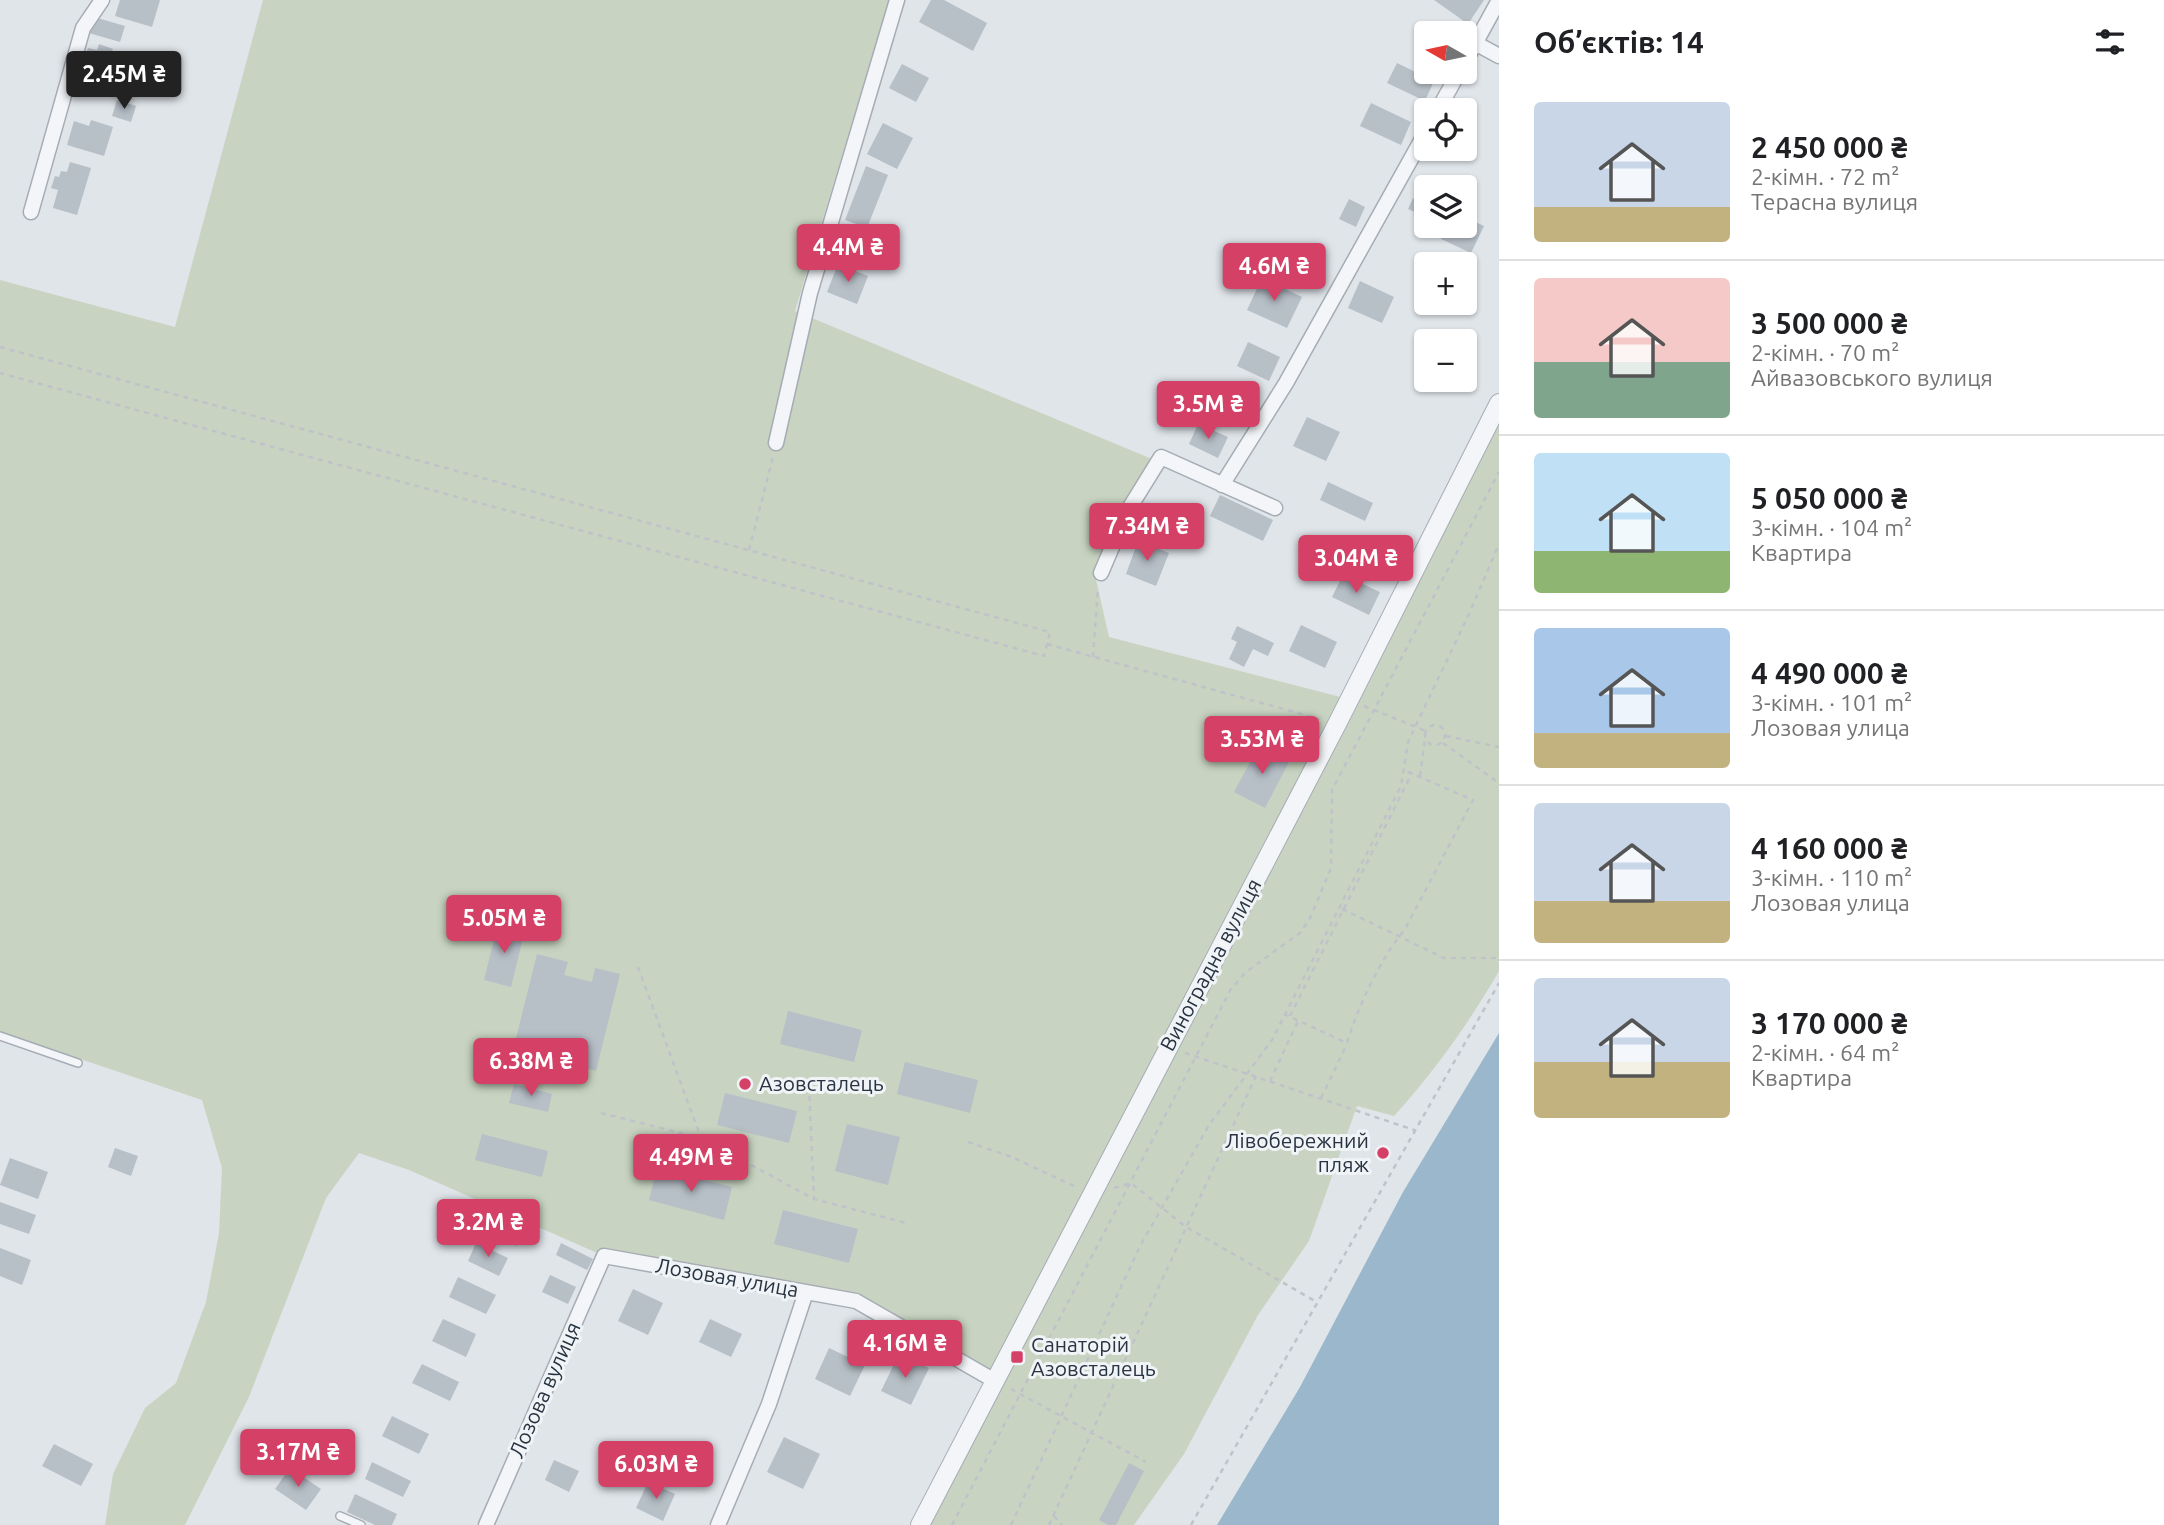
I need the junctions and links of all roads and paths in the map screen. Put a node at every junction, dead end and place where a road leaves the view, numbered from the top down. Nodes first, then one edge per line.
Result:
1 (102, 0) edge
2 (897, 0) edge
3 (1499, 0) edge
4 (1477, 39) edge
5 (1477, 44) edge
6 (1499, 56) edge
7 (1414, 154) edge
8 (31, 212) dead end
9 (0, 347) edge
10 (0, 373) edge
11 (1499, 403) edge
12 (776, 443) joint
13 (1499, 472) edge
14 (1222, 485) junction
15 (1275, 508) dead end
16 (1499, 544) edge
17 (749, 550) junction
18 (1101, 573) joint
19 (1047, 644) junction
20 (1093, 657) junction
21 (1348, 699) junction
22 (1374, 710) junction
23 (1337, 724) junction
24 (1415, 727) junction
25 (1364, 730) junction
26 (1426, 731) junction
27 (1446, 736) junction
28 (1425, 739) junction
29 (1443, 743) junction
30 (1499, 747) edge
31 (1404, 769) junction
32 (1412, 773) junction
33 (1420, 776) junction
34 (1499, 783) edge
35 (1339, 907) junction
36 (1343, 909) junction
37 (1399, 937) junction
38 (1499, 958) edge
39 (638, 967) dead end
40 (1499, 983) edge
41 (1284, 1014) junction
42 (1298, 1020) junction
43 (0, 1036) edge
44 (1347, 1043) junction
45 (1166, 1049) junction
46 (1196, 1056) junction
47 (78, 1063) dead end
48 (1247, 1073) junction
49 (1256, 1076) junction
50 (1270, 1081) junction
51 (809, 1086) dead end
52 (1321, 1098) junction
53 (601, 1113) dead end
54 (1414, 1130) junction
55 (701, 1138) junction
56 (968, 1142) dead end
57 (1131, 1183) junction
58 (1091, 1194) junction
59 (814, 1199) junction
60 (1161, 1208) junction
61 (906, 1223) dead end
62 (1186, 1227) junction
63 (604, 1255) joint
64 (806, 1292) junction
65 (1315, 1301) junction
66 (995, 1381) junction
67 (1020, 1394) junction
68 (1063, 1415) junction
69 (1092, 1430) junction
70 (1146, 1462) dead end
71 (340, 1516) dead end
72 (1054, 1516) junction
73 (361, 1525) edge
74 (486, 1525) edge
75 (718, 1525) edge
76 (920, 1525) edge
77 (952, 1525) edge
78 (1011, 1525) edge
79 (1049, 1525) edge
80 (1062, 1525) edge
81 (1191, 1525) edge

1 - 8 street
2 - 12 street
3 - 4 street
5 - 6 street
7 - 14 street
9 - 17 path
10 - 19 path
11 - 21 street, Виноградна вулиця
12 - 17 path
13 - 22 path
14 - 15 street
14 - 18 street
16 - 24 path
17 - 19 path
18 - 20 path
19 - 20 path
20 - 23 path
21 - 22 path
21 - 23 street, Виноградна вулиця
22 - 24 path
22 - 25 path
23 - 25 path
23 - 45 street, Виноградна вулиця
24 - 26 path
24 - 31 path
25 - 46 path
26 - 27 path
26 - 28 path
27 - 29 path
27 - 30 path
28 - 29 path
28 - 33 path
29 - 34 path
31 - 32 path
31 - 35 path
32 - 33 path
32 - 36 path
33 - 37 path
35 - 36 path
35 - 41 path
36 - 37 path
36 - 41 path
37 - 38 path
37 - 44 path
39 - 55 path
40 - 54 path
41 - 42 path
41 - 48 path
42 - 44 path
42 - 50 path
43 - 47 lane
44 - 52 path
45 - 46 path
45 - 58 street, Виноградна вулиця
46 - 48 path
46 - 57 path
48 - 49 path
48 - 60 path
49 - 50 path
49 - 62 path
50 - 52 path
51 - 59 path
52 - 54 path
53 - 55 path
54 - 65 path
55 - 59 path
56 - 58 path
57 - 58 path
57 - 60 path
57 - 67 path
58 - 66 street, Виноградна вулиця
59 - 61 path
60 - 62 path
60 - 68 path
62 - 65 path
62 - 69 path
63 - 64 street, Лозовая улица
63 - 74 street, Лозова вулиця
64 - 66 street, Лозовая улица
64 - 75 street
65 - 81 path
66 - 76 street, Виноградна вулиця
67 - 68 path
67 - 77 path
68 - 69 path
68 - 78 path
69 - 70 path
69 - 72 path
71 - 73 lane
72 - 79 path
72 - 80 path

